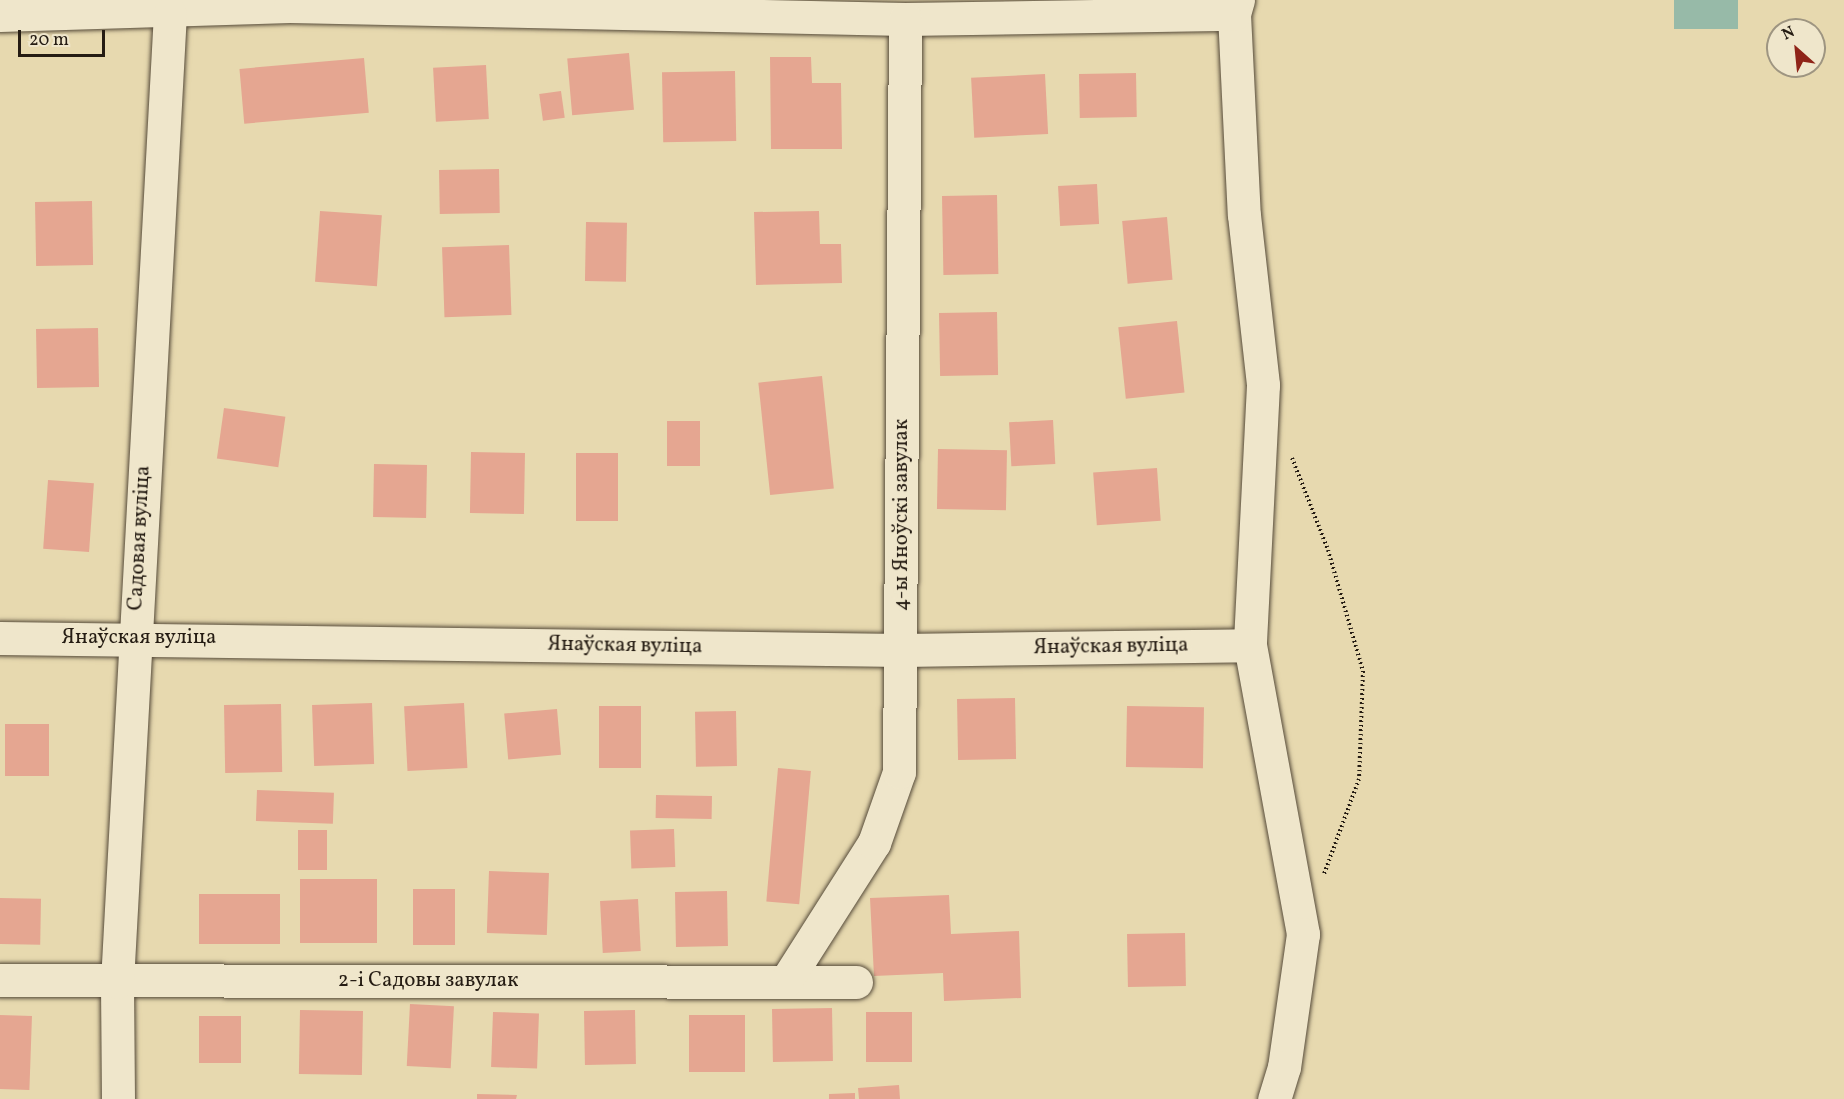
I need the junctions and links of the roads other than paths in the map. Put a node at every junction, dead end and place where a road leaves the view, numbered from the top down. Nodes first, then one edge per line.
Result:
1 (290, 3) edge
2 (1236, 7) edge
3 (170, 13) junction
4 (0, 15) edge
5 (905, 19) junction
6 (134, 637) junction
7 (0, 638) edge
8 (1250, 645) junction
9 (902, 650) junction
10 (0, 980) edge
11 (786, 981) junction
12 (117, 982) junction
13 (856, 982) dead end
14 (118, 1099) edge
15 (1274, 1099) edge

1 - 3 street
1 - 5 street
2 - 5 street
2 - 8 street
3 - 4 street
3 - 6 street, Садовая вуліца
5 - 9 street, 4-ы Яноўскі завулак
6 - 7 street, Янаўская вуліца
6 - 9 street, Янаўская вуліца
6 - 12 street, Садовая вуліца
8 - 9 street, Янаўская вуліца
8 - 15 street
9 - 11 street, 4-ы Яноўскі завулак
10 - 12 street, 2-і Садовы завулак
11 - 12 street, 2-і Садовы завулак
11 - 13 street, 2-і Садовы завулак
12 - 14 street, Садовая вуліца

